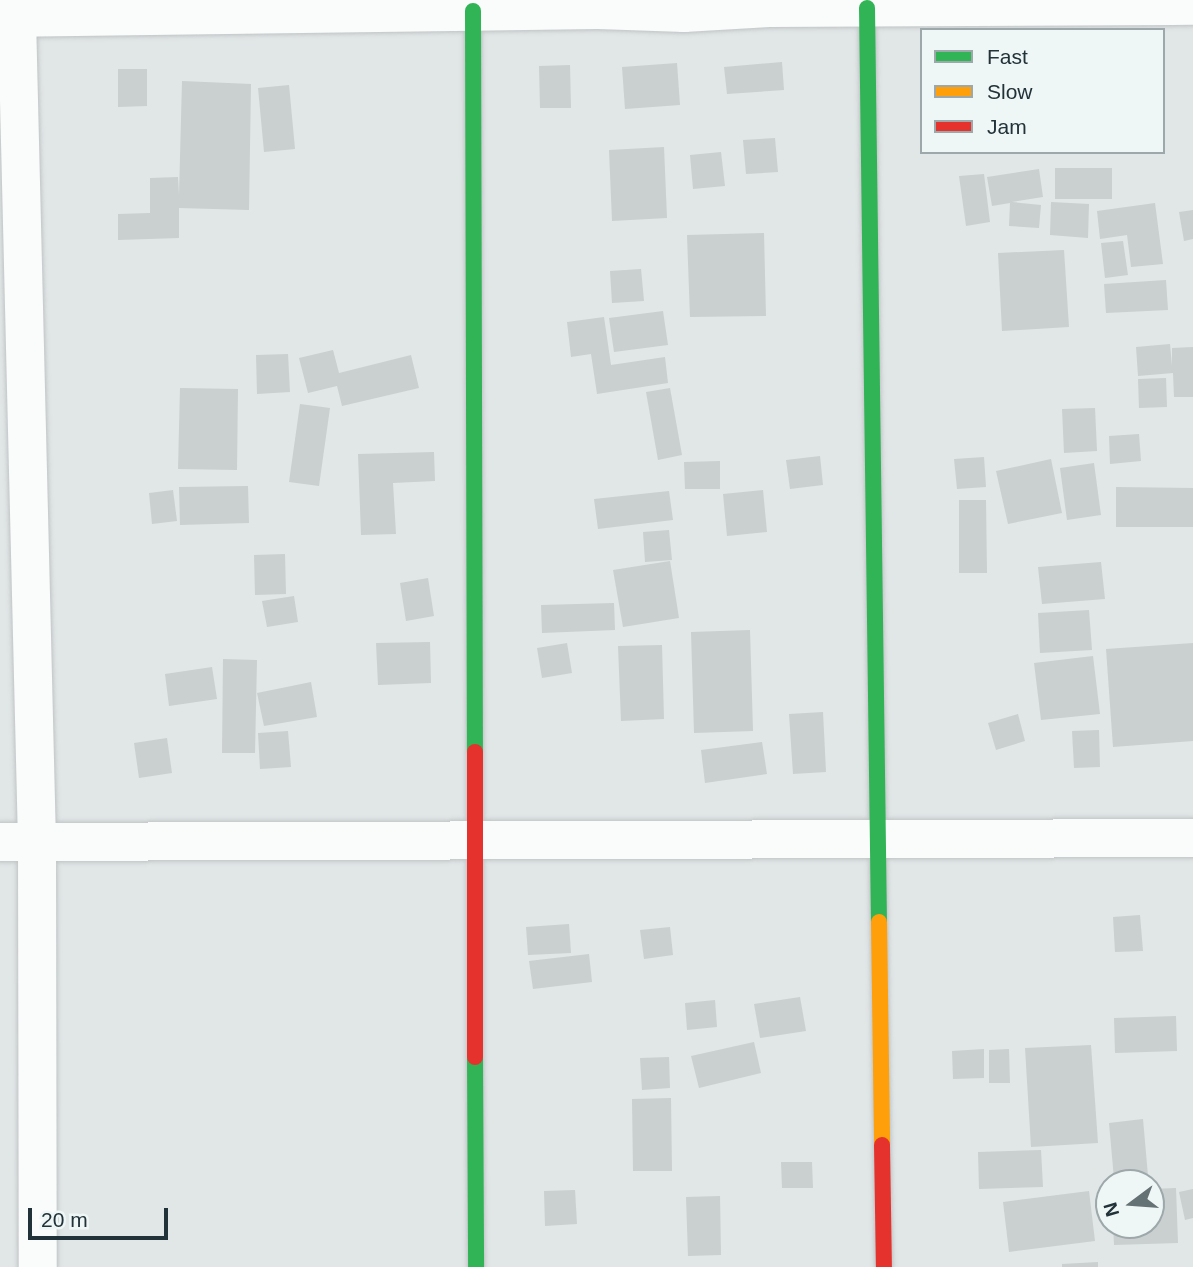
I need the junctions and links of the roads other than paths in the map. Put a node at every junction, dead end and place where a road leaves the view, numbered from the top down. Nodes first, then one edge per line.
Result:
1 (1193, 6) edge
2 (271, 7) edge
3 (684, 7) edge
4 (867, 8) junction
5 (473, 11) junction
6 (8, 18) edge
7 (1193, 838) edge
8 (878, 839) junction
9 (475, 840) junction
10 (18, 842) edge
11 (38, 1267) edge
12 (476, 1267) edge
13 (884, 1267) edge

1 - 4 street
2 - 5 street
2 - 6 street
3 - 4 street
3 - 5 street
4 - 8 street
5 - 9 street
6 - 10 street
7 - 8 street
8 - 9 street
8 - 13 street
9 - 10 street
9 - 12 street
10 - 11 street

